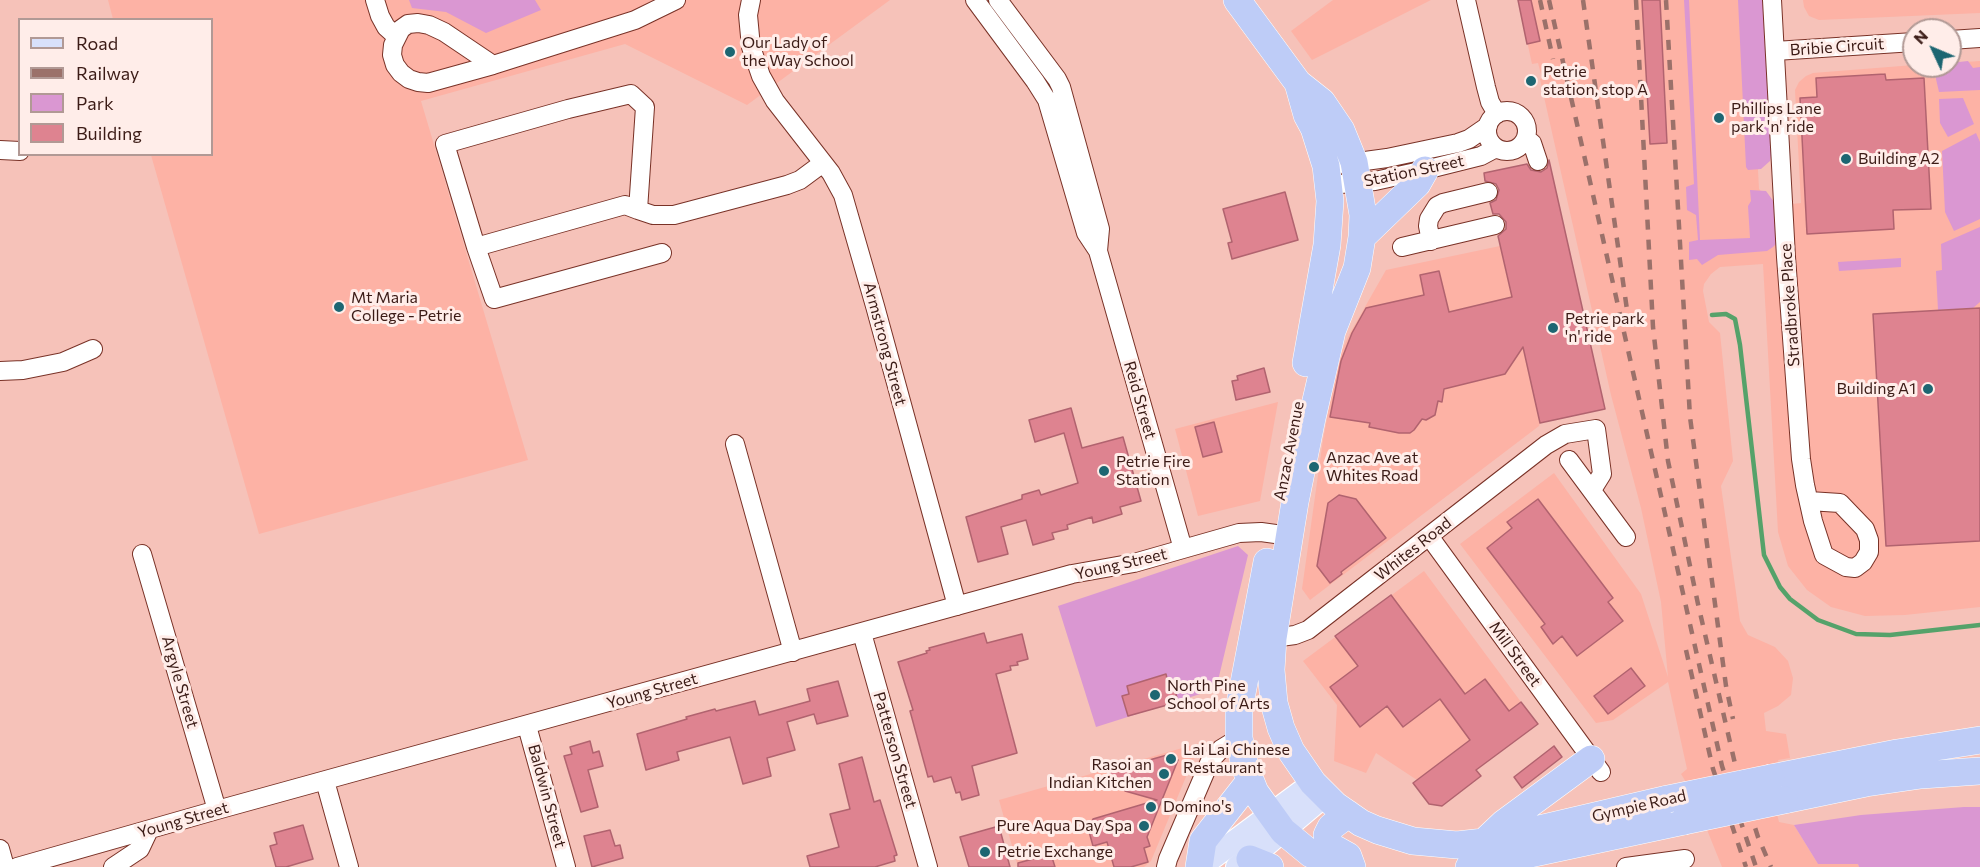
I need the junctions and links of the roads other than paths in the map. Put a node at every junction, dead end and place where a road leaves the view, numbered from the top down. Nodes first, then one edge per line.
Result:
1 (375, 0) edge
2 (676, 0) edge
3 (975, 0) edge
4 (998, 0) edge
5 (1237, 0) edge
6 (1466, 0) edge
7 (1772, 0) edge
8 (747, 5) edge
9 (396, 36) junction
10 (1980, 38) edge
11 (1962, 39) edge
12 (1902, 43) edge
13 (1775, 51) junction
14 (493, 65) junction
15 (1298, 83) junction
16 (1492, 120) junction
17 (1526, 139) junction
18 (1498, 149) junction
19 (0, 150) edge
20 (18, 151) edge
21 (1538, 161) dead end
22 (823, 163) junction
23 (1503, 169) dead end
24 (1425, 170) junction
25 (1357, 172) junction
26 (1328, 176) junction
27 (1489, 196) dead end
28 (638, 210) junction
29 (1495, 225) dead end
30 (1362, 237) junction
31 (1436, 239) junction
32 (476, 247) junction
33 (1402, 248) dead end
34 (1098, 251) junction
35 (662, 253) dead end
36 (93, 350) dead end
37 (0, 371) edge
38 (735, 444) dead end
39 (1569, 460) dead end
40 (1592, 490) junction
41 (1809, 501) junction
42 (1282, 535) junction
43 (1429, 536) junction
44 (1626, 537) dead end
45 (1183, 549) junction
46 (142, 554) dead end
47 (957, 606) junction
48 (862, 633) junction
49 (1274, 638) junction
50 (793, 652) junction
51 (527, 726) junction
52 (1239, 738) junction
53 (1980, 740) edge
54 (1596, 765) joint
55 (1980, 771) edge
56 (325, 781) junction
57 (1250, 781) junction
58 (1319, 789) junction
59 (1777, 789) junction
60 (217, 810) junction
61 (1348, 814) junction
62 (1277, 823) junction
63 (149, 830) junction
64 (1484, 842) junction
65 (0, 849) edge
66 (1685, 859) dead end
67 (1252, 864) edge
68 (5, 867) edge
69 (17, 867) edge
70 (113, 867) edge
71 (349, 867) edge
72 (566, 867) edge
73 (928, 867) edge
74 (1166, 867) edge
75 (1199, 867) edge
76 (1337, 867) edge
77 (1352, 867) edge
78 (1469, 867) edge
79 (1626, 867) edge

1 - 9 street
2 - 14 street
3 - 34 street, Reid Street
4 - 34 street, Reid Street
5 - 15 highway, Anzac Avenue
6 - 16 street
7 - 13 street, Bribie Circuit
8 - 22 street, Armstrong Street
9 - 14 street
9 - 14 street
10 - 11 street
12 - 13 street, Bribie Circuit
13 - 41 street, Stradbroke Place
15 - 25 highway, Anzac Avenue
15 - 26 highway, Anzac Avenue
16 - 17 street
16 - 18 street
16 - 25 street, Station Street
17 - 18 street
17 - 21 street
18 - 23 street
18 - 24 street, Station Street
19 - 20 street
22 - 28 street
22 - 47 street, Armstrong Street
24 - 25 street, Station Street
24 - 30 highway
25 - 26 street, Station Street
25 - 30 highway, Anzac Avenue
26 - 42 highway, Anzac Avenue
27 - 31 street
28 - 32 street
28 - 32 street
29 - 31 street
30 - 42 highway, Anzac Avenue
31 - 33 street
32 - 35 street
34 - 45 street, Reid Street
36 - 37 street
38 - 50 street
39 - 40 street
40 - 43 street, Whites Road
40 - 44 street
41 - 41 street, Stradbroke Place
42 - 45 street, Young Street
42 - 49 highway, Anzac Avenue
42 - 52 highway, Anzac Avenue
43 - 49 street, Whites Road
43 - 54 street, Mill Street
45 - 47 street, Young Street
46 - 60 street, Argyle Street
47 - 48 street, Young Street
48 - 50 street, Young Street
48 - 73 street, Patterson Street
49 - 58 highway, Anzac Avenue
50 - 51 street, Young Street
51 - 56 street, Young Street
51 - 72 street, Baldwin Street
52 - 57 highway, Anzac Avenue
52 - 74 street
53 - 59 highway, Gympie Road
54 - 64 highway
55 - 59 highway, Gympie Road
56 - 60 street, Young Street
56 - 71 street
57 - 62 highway, Anzac Avenue
57 - 75 highway
58 - 61 highway, Gympie Road
58 - 62 main road
59 - 64 highway, Gympie Road, bridge
59 - 78 highway, Gympie Road, bridge
60 - 63 street, Young Street
61 - 64 highway, Gympie Road
61 - 77 highway
62 - 67 main road
62 - 75 main road
62 - 76 highway
63 - 69 street, Young Street
63 - 70 street
65 - 68 street
66 - 79 street

